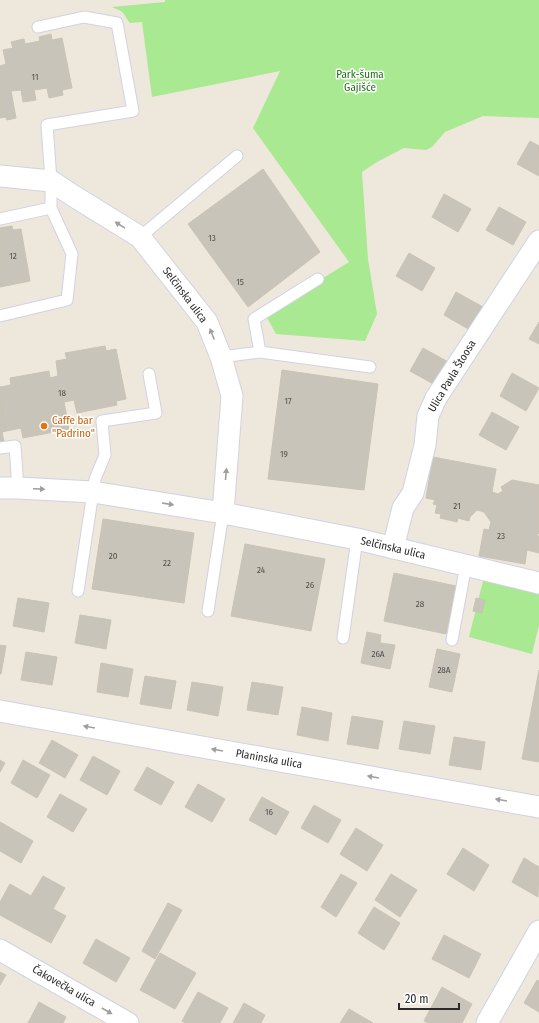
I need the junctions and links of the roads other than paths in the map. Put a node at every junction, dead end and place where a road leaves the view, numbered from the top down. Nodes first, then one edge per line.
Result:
1 (38, 27) dead end
2 (237, 156) dead end
3 (0, 176) edge
4 (51, 181) junction
5 (51, 208) junction
6 (0, 219) edge
7 (140, 237) junction
8 (539, 241) edge
9 (318, 279) dead end
10 (0, 316) edge
11 (260, 352) junction
12 (221, 357) junction
13 (370, 367) dead end
14 (149, 374) dead end
15 (0, 448) edge
16 (9, 488) edge
17 (93, 492) junction
18 (223, 513) junction
19 (357, 539) junction
20 (393, 548) junction
21 (466, 565) junction
22 (539, 583) edge
23 (78, 591) dead end
24 (208, 611) dead end
25 (343, 638) dead end
26 (452, 640) dead end
27 (0, 711) edge
28 (539, 807) edge
29 (539, 931) edge
30 (0, 950) edge
31 (128, 1023) edge
32 (487, 1023) edge

1 - 4 lane
2 - 7 lane
3 - 4 street, Selčinska ulica
4 - 5 lane
7 -> 4 street, Selčinska ulica
5 - 6 lane
5 - 10 lane
12 -> 7 street, Selčinska ulica
8 - 20 street, Ulica Pavla Štoosa
9 - 11 lane
11 - 12 lane
11 - 13 lane
18 -> 12 street, Selčinska ulica
14 - 17 lane
15 - 16 lane
16 -> 17 street, Selčinska ulica
17 -> 18 street, Selčinska ulica
17 - 23 lane
18 - 19 street, Selčinska ulica
18 - 24 lane
19 - 20 street, Selčinska ulica
19 - 25 lane
20 - 21 street, Selčinska ulica
21 - 22 street, Selčinska ulica
21 - 26 lane
28 -> 27 street, Planinska ulica
29 - 32 street
30 -> 31 street, Čakovečka ulica

